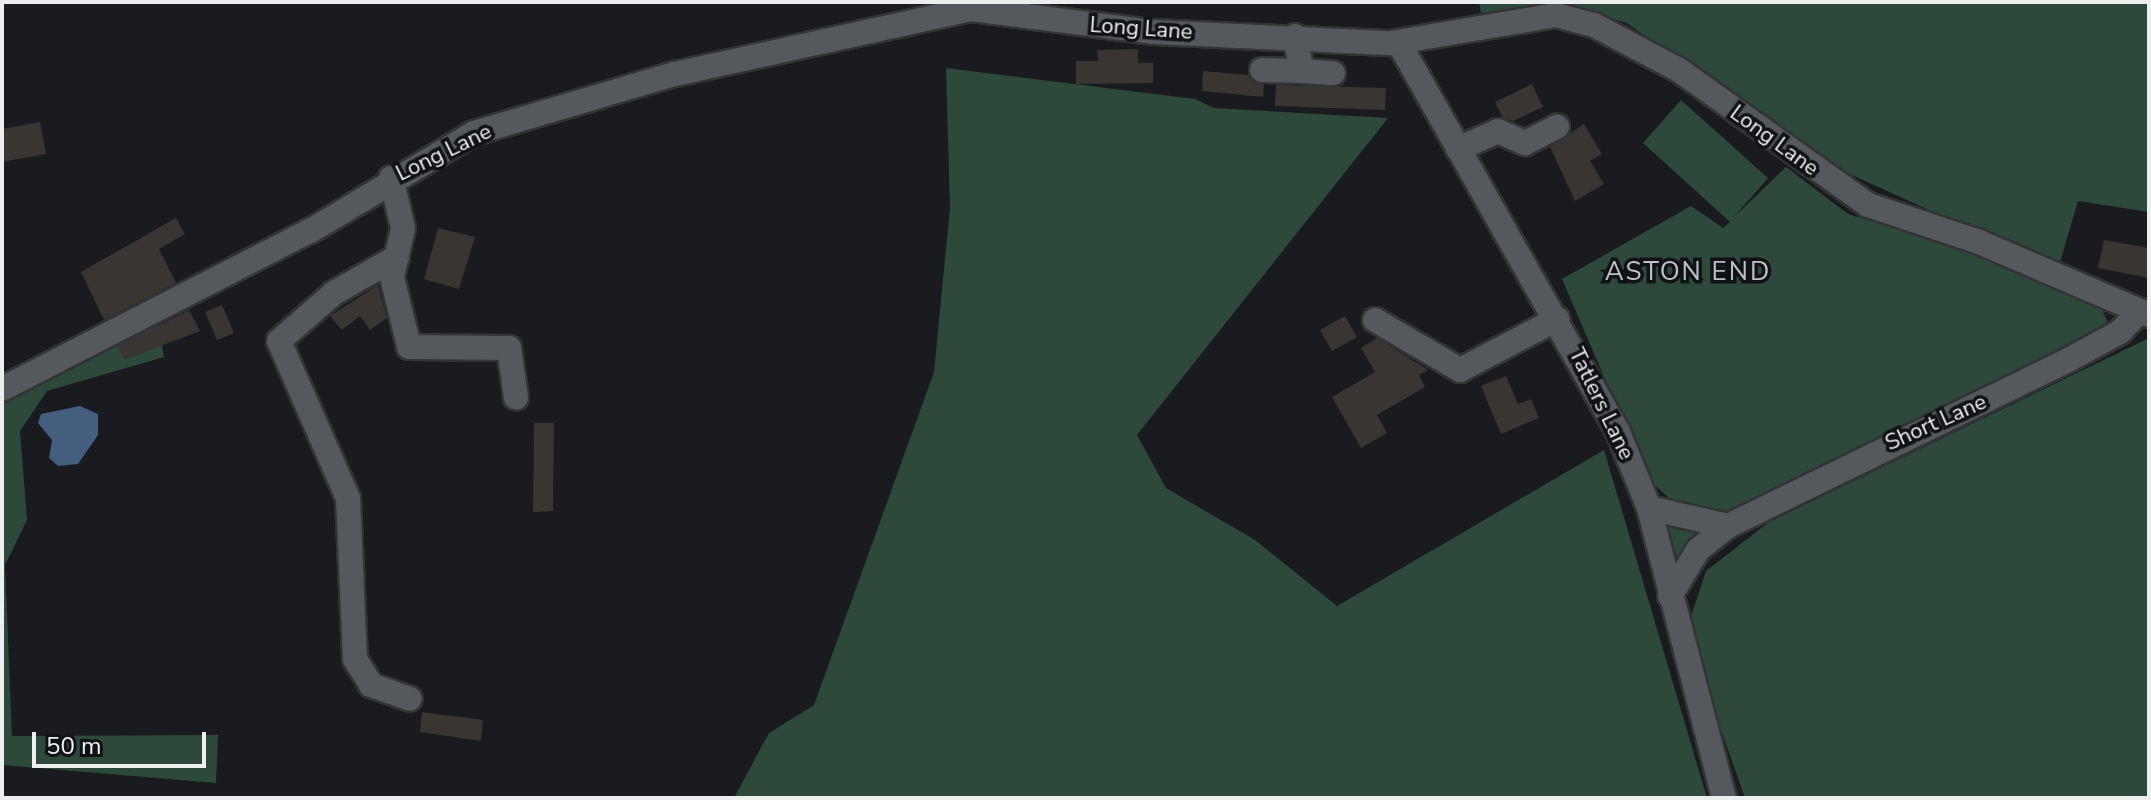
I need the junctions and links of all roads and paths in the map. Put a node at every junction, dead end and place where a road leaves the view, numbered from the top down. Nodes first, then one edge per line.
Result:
1 (937, 7) edge
2 (1029, 8) edge
3 (1295, 36) junction
4 (1399, 43) junction
5 (1262, 70) dead end
6 (1302, 71) junction
7 (1333, 73) dead end
8 (1557, 127) dead end
9 (1458, 149) junction
10 (391, 178) junction
11 (397, 257) junction
12 (2143, 314) edge
13 (1557, 319) junction
14 (1375, 320) dead end
15 (2, 389) edge
16 (516, 398) dead end
17 (1649, 508) junction
18 (1728, 526) junction
19 (1670, 596) junction
20 (410, 699) dead end
21 (1724, 798) edge

1 - 2 street, Long Lane
1 - 10 street, Long Lane
2 - 3 street, Long Lane
3 - 4 street, Long Lane
3 - 6 street
4 - 9 street, Tatlers Lane
4 - 12 street, Long Lane
5 - 6 street
6 - 7 street
8 - 9 street
9 - 13 street, Tatlers Lane
10 - 11 street
10 - 15 street, Long Lane
11 - 16 street
11 - 20 street
12 - 18 street, Short Lane
13 - 14 street
13 - 17 street, Tatlers Lane
17 - 18 street
17 - 19 street, Tatlers Lane
18 - 19 street, Short Lane
19 - 21 street, Tatlers Lane

